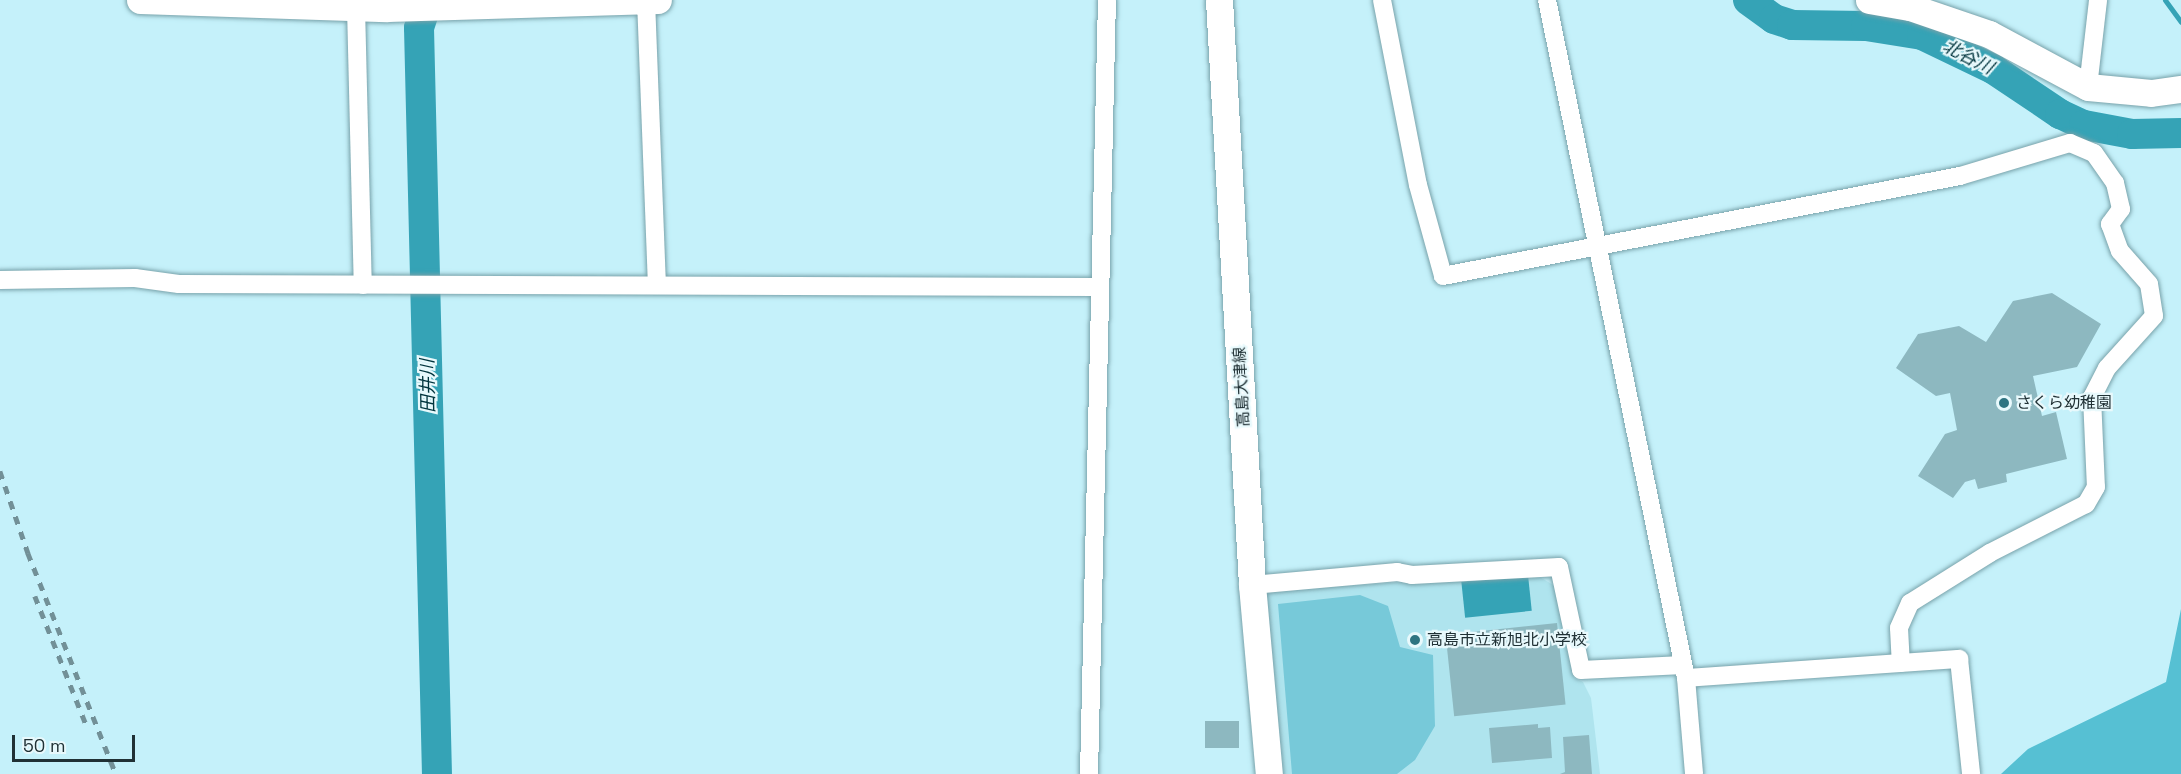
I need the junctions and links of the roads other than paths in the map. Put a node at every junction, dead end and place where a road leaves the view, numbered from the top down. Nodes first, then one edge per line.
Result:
1 (140, 0) edge
2 (646, 0) edge
3 (658, 0) edge
4 (1107, 0) edge
5 (1219, 0) edge
6 (1383, 0) edge
7 (1547, 0) edge
8 (1869, 0) edge
9 (2098, 0) edge
10 (209, 1) edge
11 (276, 2) edge
12 (394, 5) edge
13 (356, 7) junction
14 (2088, 87) junction
15 (2181, 89) edge
16 (1598, 246) junction
17 (0, 280) edge
18 (657, 283) junction
19 (363, 285) junction
20 (1097, 287) junction
21 (1252, 585) junction
22 (1901, 663) junction
23 (1684, 672) junction
24 (1089, 774) edge
25 (1269, 774) edge
26 (1694, 774) edge
27 (1971, 774) edge

1 - 10 main road
2 - 3 main road
2 - 12 main road
2 - 18 street
4 - 20 street
5 - 21 main road, 高島大津線
6 - 16 street
7 - 16 street
8 - 14 main road
9 - 14 street
10 - 11 main road
11 - 13 main road
12 - 13 main road
13 - 19 street
14 - 15 main road
16 - 22 street
16 - 23 street
17 - 19 street
18 - 19 street
18 - 20 street
20 - 24 street
21 - 23 street
21 - 25 main road, 高島大津線
22 - 23 street
22 - 27 street
23 - 26 street

